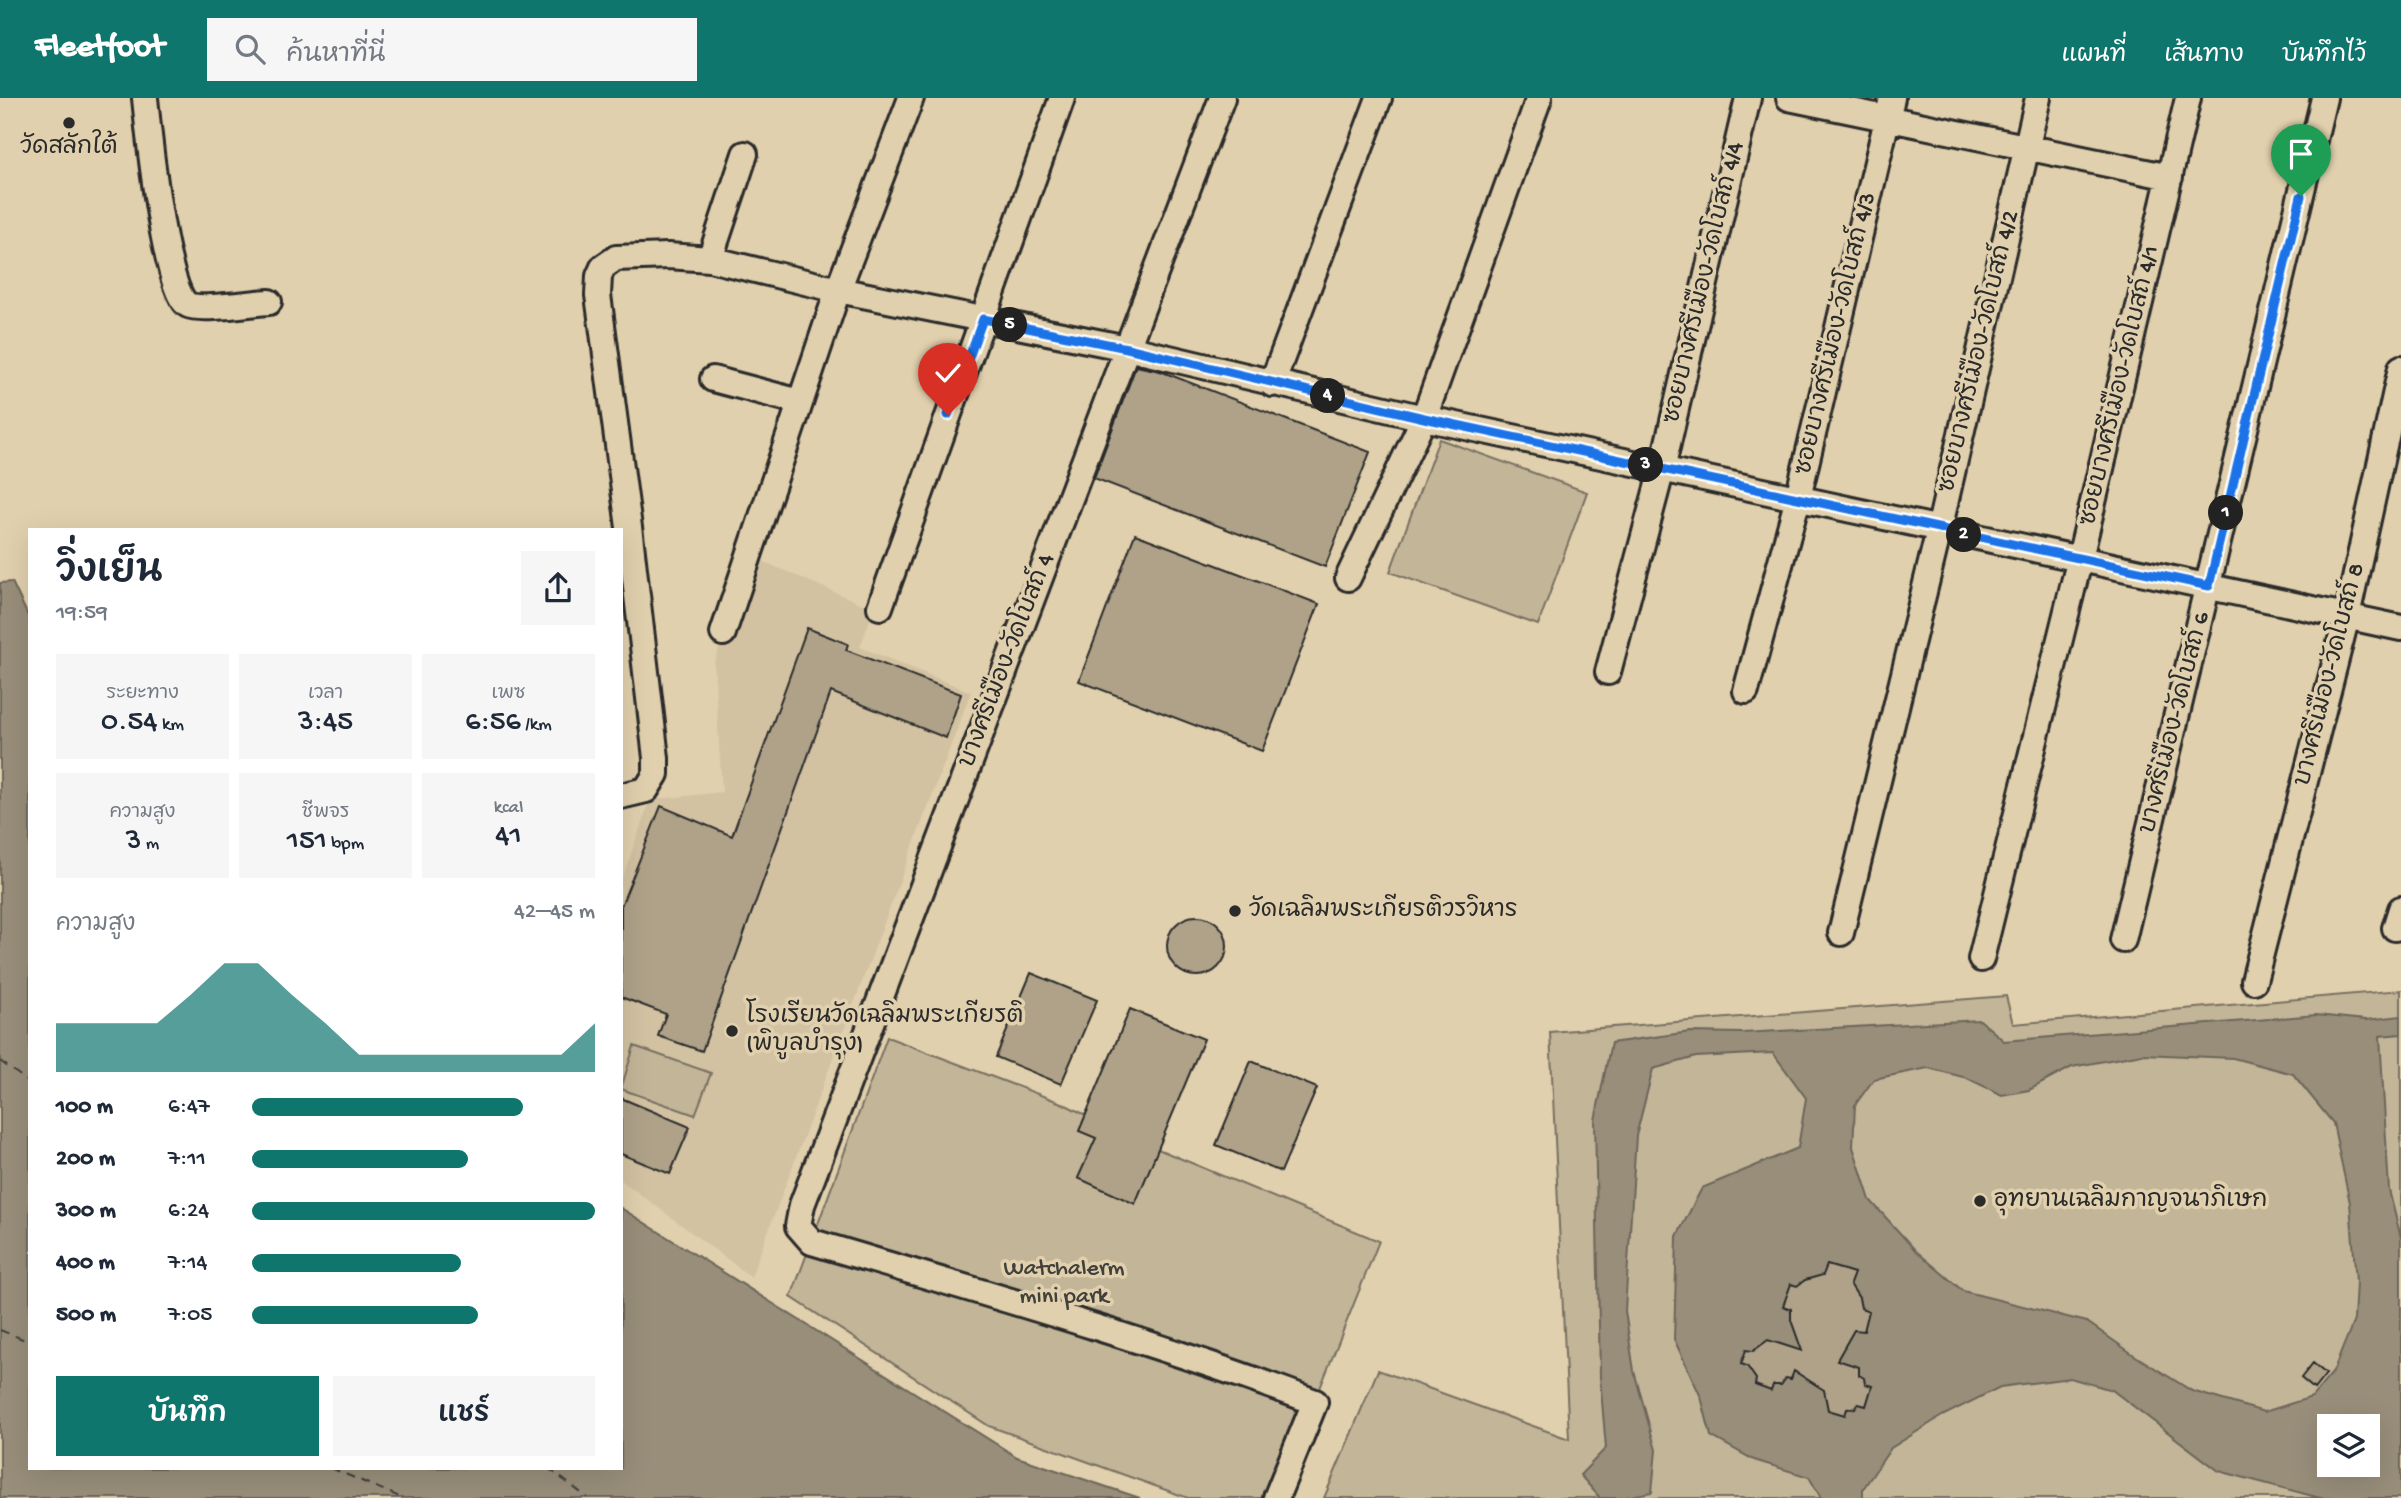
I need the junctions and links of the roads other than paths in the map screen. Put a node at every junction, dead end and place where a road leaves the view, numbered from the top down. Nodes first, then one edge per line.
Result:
1 (145, 98) edge
2 (911, 98) edge
3 (1062, 98) edge
4 (1222, 98) edge
5 (1379, 98) edge
6 (1539, 98) edge
7 (1748, 98) edge
8 (1789, 98) edge
9 (2038, 98) edge
10 (2188, 98) edge
11 (2324, 98) edge
12 (1890, 108) edge
13 (2026, 148) junction
14 (745, 154) dead end
15 (2170, 177) junction
16 (710, 259) junction
17 (838, 290) junction
18 (269, 302) dead end
19 (983, 319) junction
20 (1127, 348) junction
21 (2401, 368) edge
22 (712, 379) dead end
23 (1272, 384) junction
24 (800, 402) junction
25 (1424, 418) junction
26 (1662, 469) junction
27 (1798, 498) junction
28 (1940, 530) junction
29 (2080, 558) junction
30 (1349, 578) dead end
31 (2209, 586) junction
32 (880, 607) dead end
33 (2347, 616) junction
34 (2401, 628) edge
35 (723, 633) dead end
36 (1608, 672) dead end
37 (1746, 691) dead end
38 (623, 796) edge
39 (1841, 933) dead end
40 (2123, 940) dead end
41 (1980, 959) dead end
42 (2254, 981) dead end
43 (1276, 1498) edge

1 - 18 street
2 - 17 street
3 - 19 street
4 - 20 street, บางศรีเมือง-วัดโบสถ์ 4
5 - 23 street
6 - 25 street
7 - 26 street, ซอยบางศรีเมือง-วัดโบสถ์ 4/4
8 - 12 street
9 - 13 street, ซอยบางศรีเมือง-วัดโบสถ์ 4/2
10 - 15 street, ซอยบางศรีเมือง-วัดโบสถ์ 4/1
11 - 31 street, บางศรีเมือง-วัดโบสถ์ 6
12 - 13 street
12 - 27 street, ซอยบางศรีเมือง-วัดโบสถ์ 4/3
13 - 15 street
13 - 28 street, ซอยบางศรีเมือง-วัดโบสถ์ 4/2
14 - 16 street
15 - 29 street, ซอยบางศรีเมือง-วัดโบสถ์ 4/1
16 - 17 street
16 - 38 street
17 - 19 street
17 - 24 street
19 - 20 street
19 - 32 street
20 - 23 street
20 - 43 street, บางศรีเมือง-วัดโบสถ์ 4
21 - 33 street, บางศรีเมือง-วัดโบสถ์ 8
22 - 24 street
23 - 25 street
24 - 35 street
25 - 26 street
25 - 30 street
26 - 27 street
26 - 36 street, ซอยบางศรีเมือง-วัดโบสถ์ 4/4
27 - 28 street
27 - 37 street, ซอยบางศรีเมือง-วัดโบสถ์ 4/3
28 - 29 street
28 - 39 street, ซอยบางศรีเมือง-วัดโบสถ์ 4/2
29 - 31 street
29 - 41 street, ซอยบางศรีเมือง-วัดโบสถ์ 4/1
31 - 33 street
31 - 40 street, บางศรีเมือง-วัดโบสถ์ 6
33 - 34 street
33 - 42 street, บางศรีเมือง-วัดโบสถ์ 8

